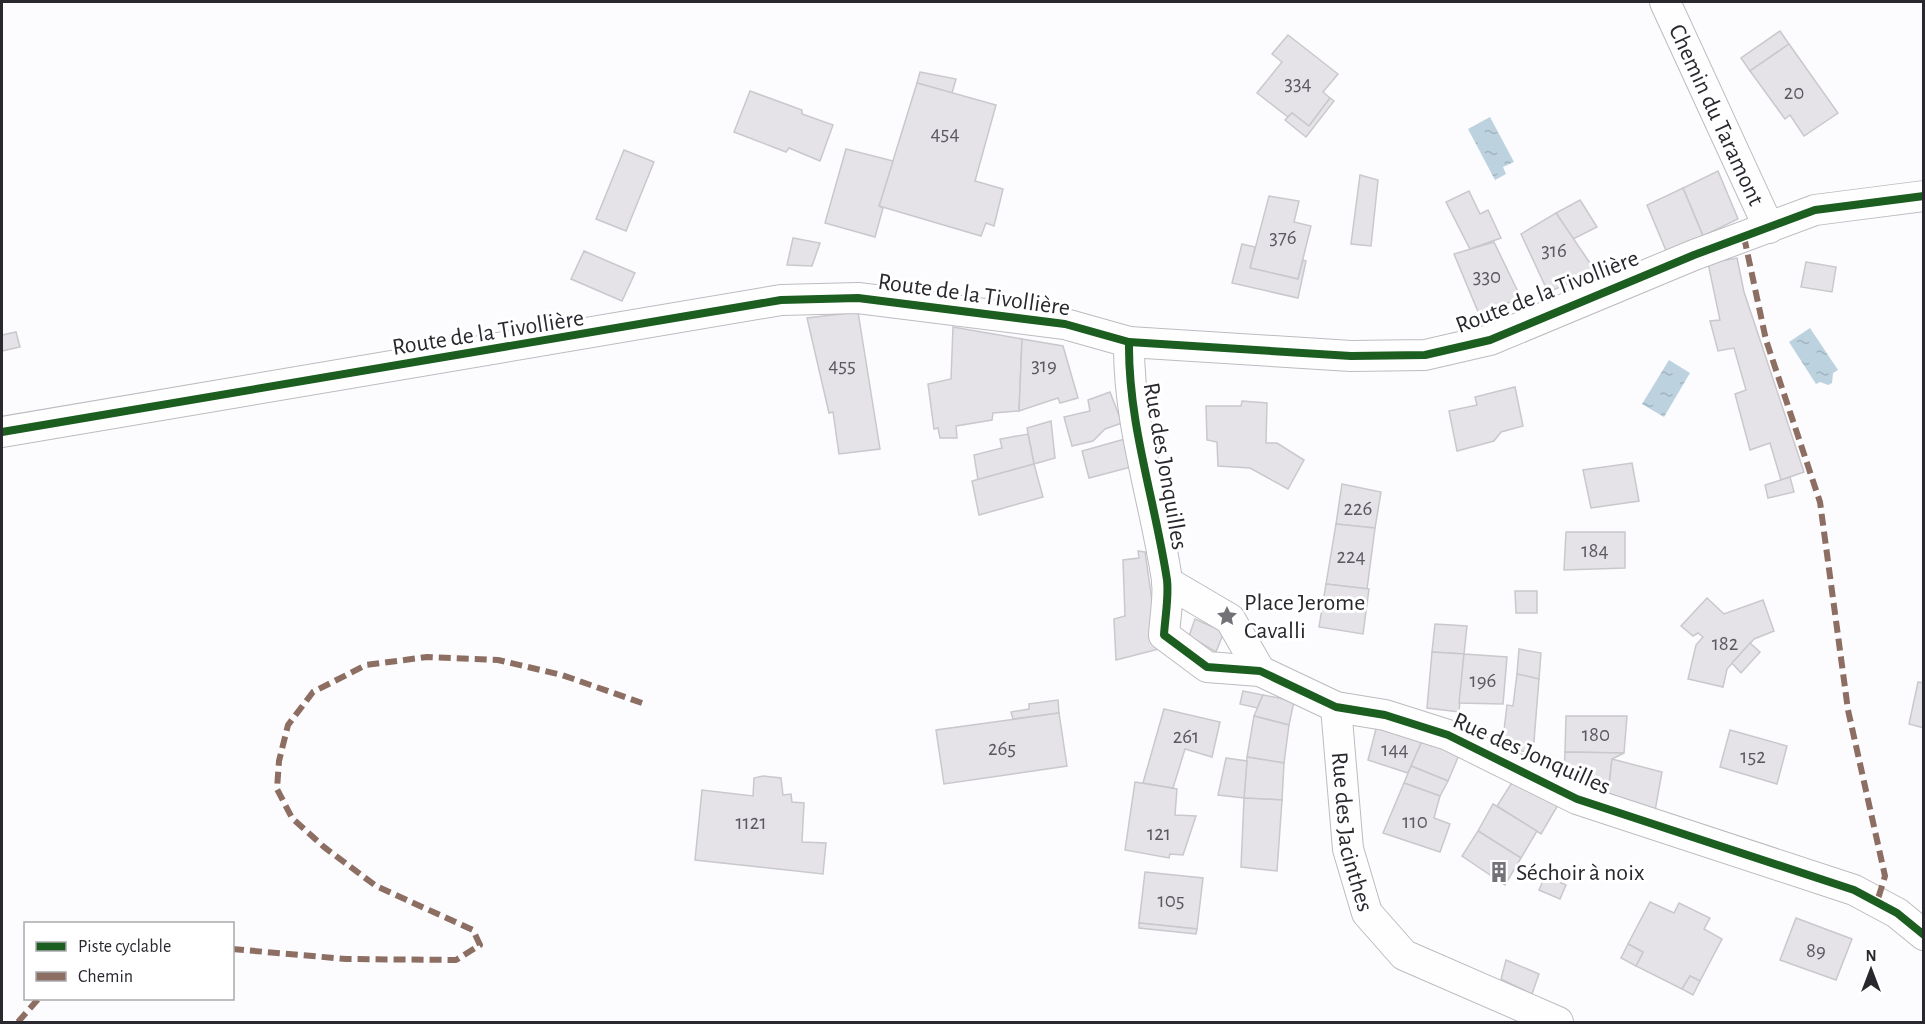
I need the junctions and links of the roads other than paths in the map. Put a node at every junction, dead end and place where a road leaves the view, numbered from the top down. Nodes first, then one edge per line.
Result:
1 (1665, 2) edge
2 (1923, 196) edge
3 (1769, 228) junction
4 (1129, 342) junction
5 (2, 432) edge
6 (1167, 582) junction
7 (1260, 671) junction
8 (1336, 707) junction
9 (1923, 935) edge
10 (1558, 1023) edge

1 - 3 street, Chemin du Taramont
2 - 3 street, Route de la Tivollière
3 - 4 street, Route de la Tivollière
4 - 5 street, Route de la Tivollière
4 - 6 street, Rue des Jonquilles
6 - 7 street, Rue des Jonquilles
6 - 7 street, Rue des Jonquilles
7 - 8 street, Rue des Jonquilles
8 - 9 street, Rue des Jonquilles
8 - 10 street, Rue des Jacinthes

